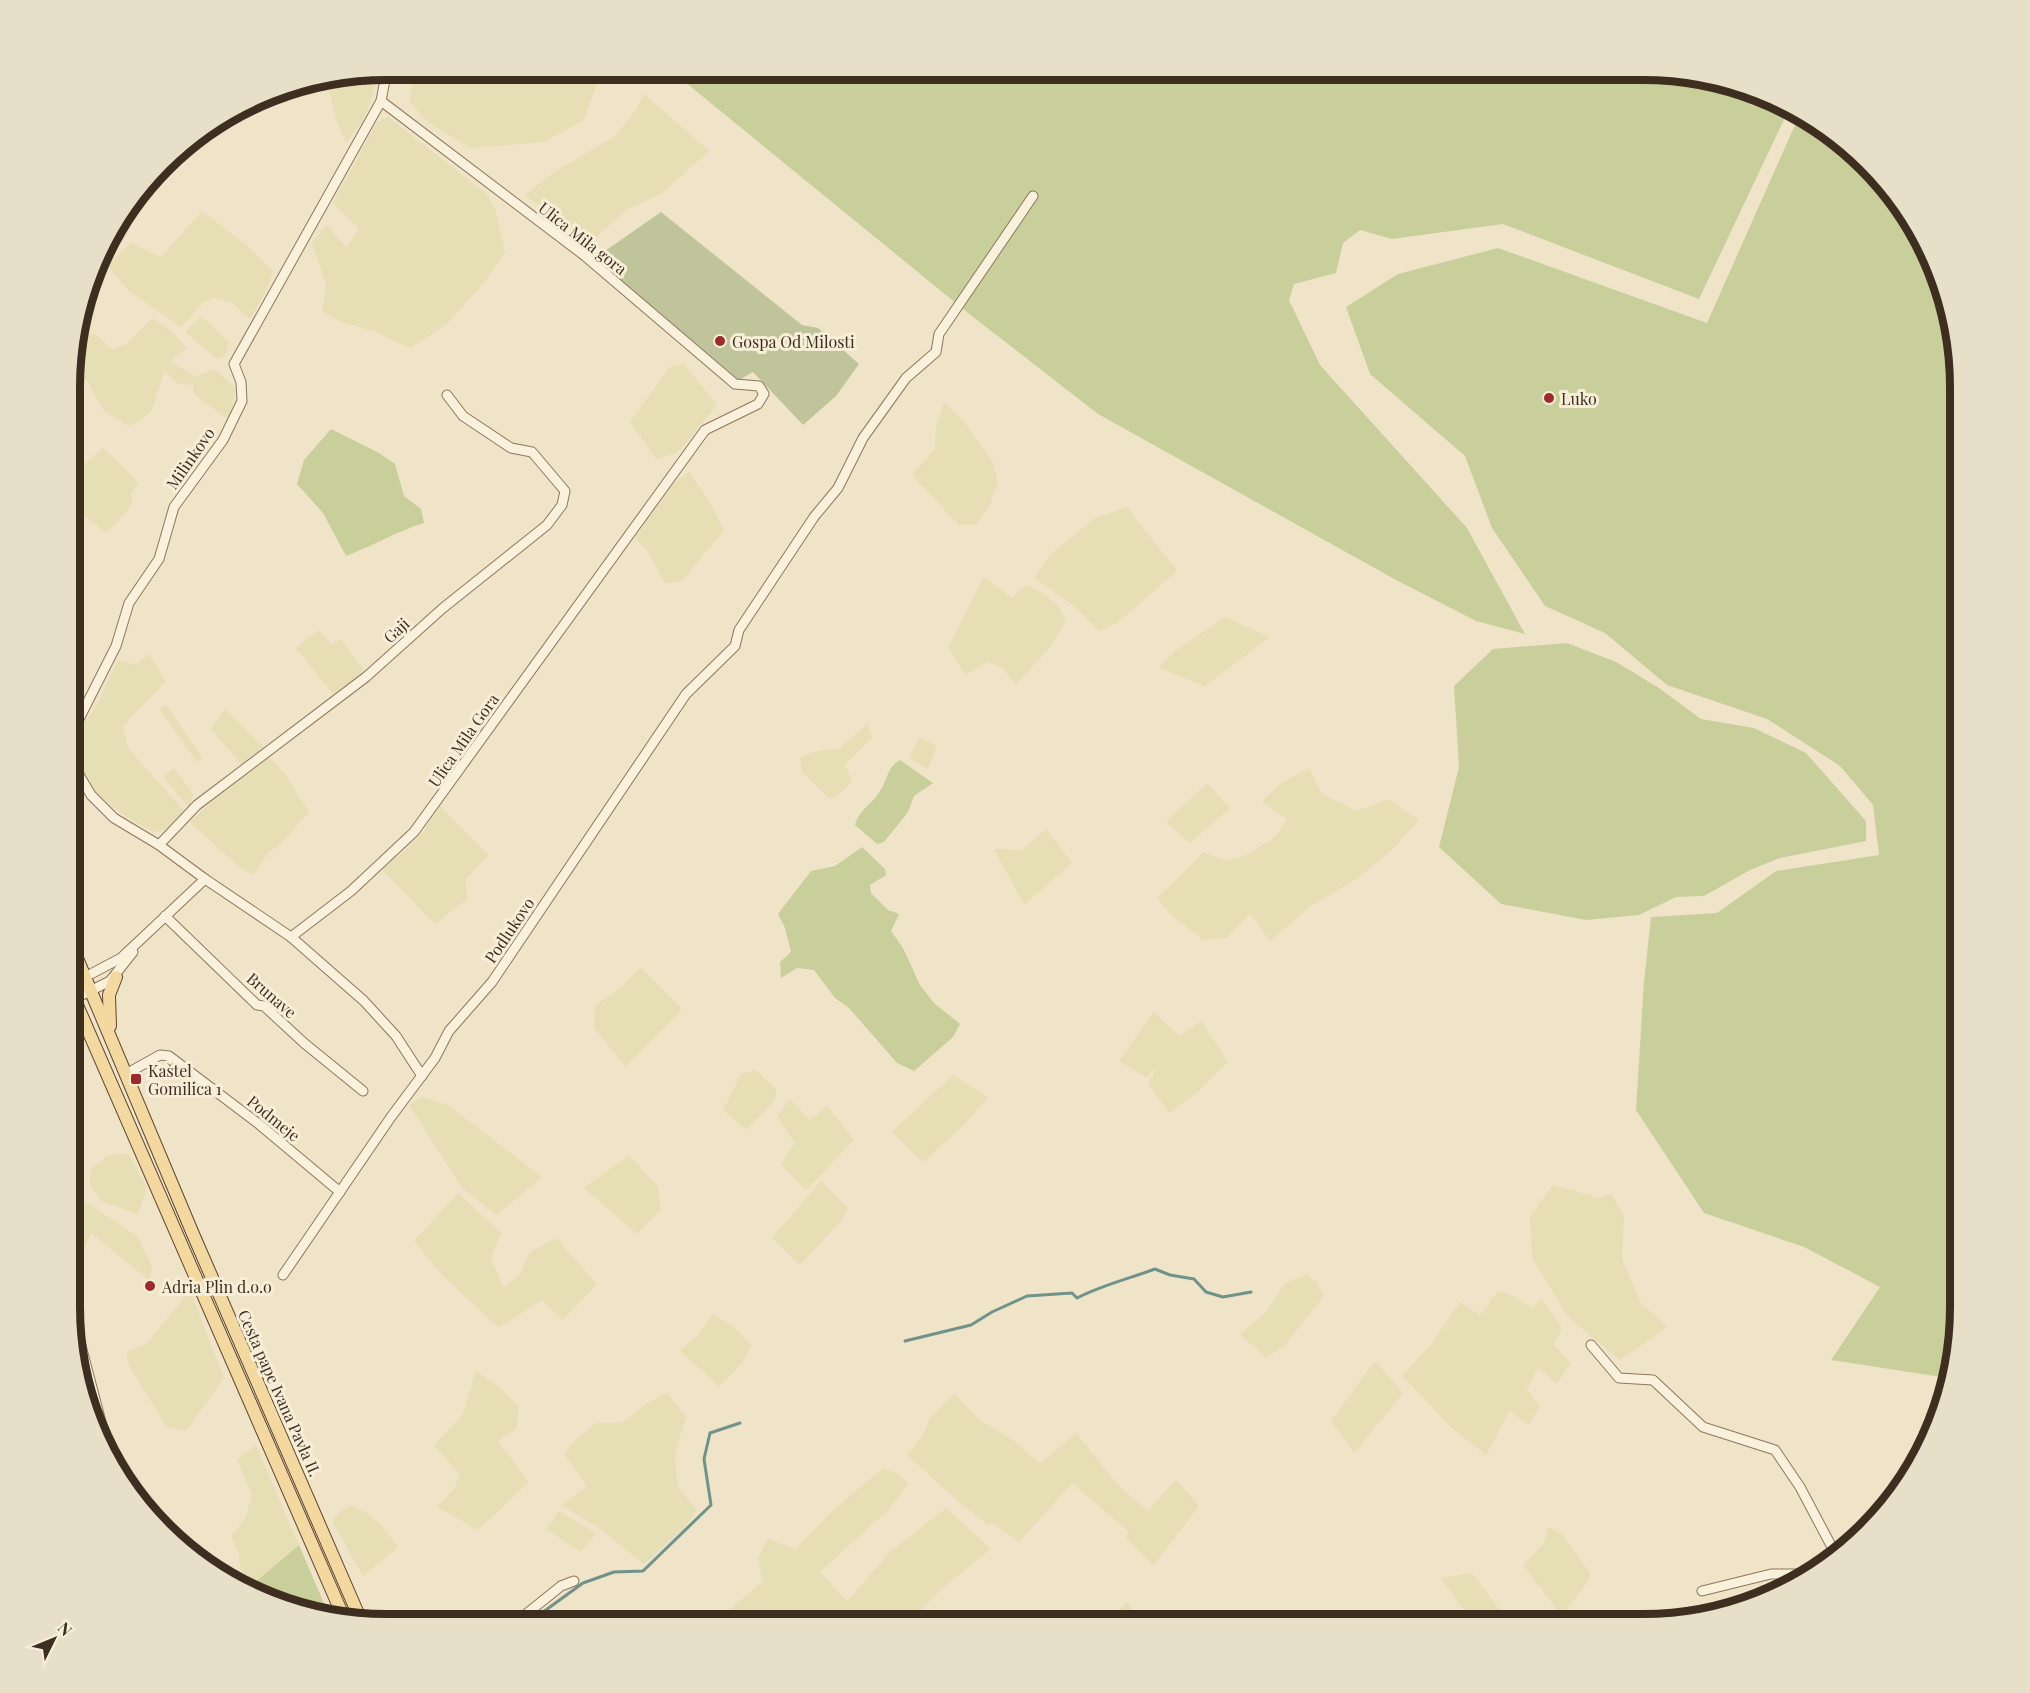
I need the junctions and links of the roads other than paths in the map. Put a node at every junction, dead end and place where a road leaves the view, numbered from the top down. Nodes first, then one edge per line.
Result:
1 (385, 80) edge
2 (381, 101) junction
3 (1034, 196) dead end
4 (764, 394) joint
5 (447, 395) dead end
6 (80, 718) edge
7 (80, 776) edge
8 (159, 844) junction
9 (205, 879) junction
10 (165, 916) junction
11 (291, 937) junction
12 (137, 945) junction
13 (80, 965) edge
14 (116, 976) junction
15 (86, 978) junction
16 (80, 984) edge
17 (91, 991) junction
18 (80, 992) edge
19 (80, 1014) edge
20 (110, 1036) junction
21 (126, 1074) junction
22 (422, 1076) junction
23 (363, 1091) dead end
24 (340, 1192) junction
25 (283, 1275) dead end
26 (1590, 1345) dead end
27 (83, 1353) edge
28 (98, 1410) edge
29 (1832, 1548) edge
30 (1793, 1574) edge
31 (574, 1581) dead end
32 (1702, 1591) dead end
33 (342, 1610) edge
34 (357, 1612) edge
35 (526, 1614) edge

1 - 2 street, Milinkovo
2 - 4 street, Ulica Mila gora
2 - 6 street, Milinkovo
3 - 22 street, Podlukovo
4 - 11 street, Ulica Mila Gora
5 - 8 street, Gaji
7 - 8 street, Milinkovo
8 - 9 street
9 - 10 street
9 - 11 street
10 - 12 street
10 - 23 street, Brunave
11 - 22 street
12 - 14 street
12 - 15 street
13 - 15 main road, Cesta pape Ivana Pavla II.
14 - 17 street
14 - 20 main road
15 - 16 street
15 - 17 main road, Cesta pape Ivana Pavla II.
17 - 18 street
17 - 20 main road, Cesta pape Ivana Pavla II.
19 - 33 main road, Cesta pape Ivana Pavla II.
20 - 21 main road, Cesta pape Ivana Pavla II.
21 - 24 street, Podmeje
21 - 34 main road, Cesta pape Ivana Pavla II.
22 - 24 street, Podlukovo
24 - 25 street, Podlukovo
26 - 29 street
27 - 28 street
30 - 32 street
31 - 35 street

